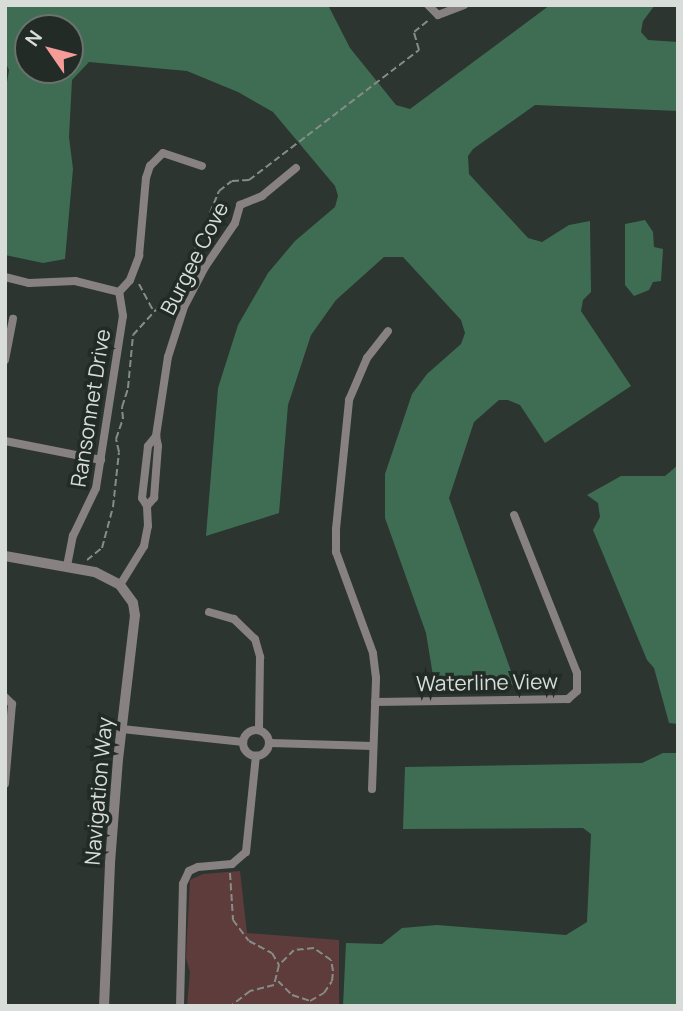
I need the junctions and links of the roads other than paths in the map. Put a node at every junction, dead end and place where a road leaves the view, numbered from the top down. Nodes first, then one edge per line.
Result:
1 (428, 5) edge
2 (464, 5) edge
3 (202, 166) dead end
4 (296, 168) dead end
5 (5, 277) edge
6 (119, 292) junction
7 (13, 319) dead end
8 (388, 331) dead end
9 (5, 360) edge
10 (5, 442) edge
11 (101, 460) junction
12 (514, 515) dead end
13 (5, 556) edge
14 (67, 566) junction
15 (120, 585) junction
16 (209, 612) dead end
17 (5, 696) edge
18 (375, 702) junction
19 (121, 729) junction
20 (259, 729) junction
21 (243, 742) junction
22 (270, 744) junction
23 (373, 746) junction
24 (256, 756) junction
25 (5, 784) edge
26 (372, 789) dead end
27 (104, 1006) edge
28 (180, 1006) edge

1 - 2 street
3 - 6 street
4 - 15 street, Burgee Cove
5 - 6 street
6 - 11 street, Ransonnet Drive
7 - 9 street
8 - 18 street
10 - 11 street
11 - 14 street, Ransonnet Drive
12 - 18 street, Waterline View
13 - 14 street
14 - 15 street
15 - 19 street, Navigation Way
16 - 20 street
17 - 25 street
18 - 23 street
19 - 21 street
19 - 27 street, Navigation Way
20 - 21 street
20 - 22 street
21 - 24 street
22 - 23 street
22 - 24 street
23 - 26 street
24 - 28 street

